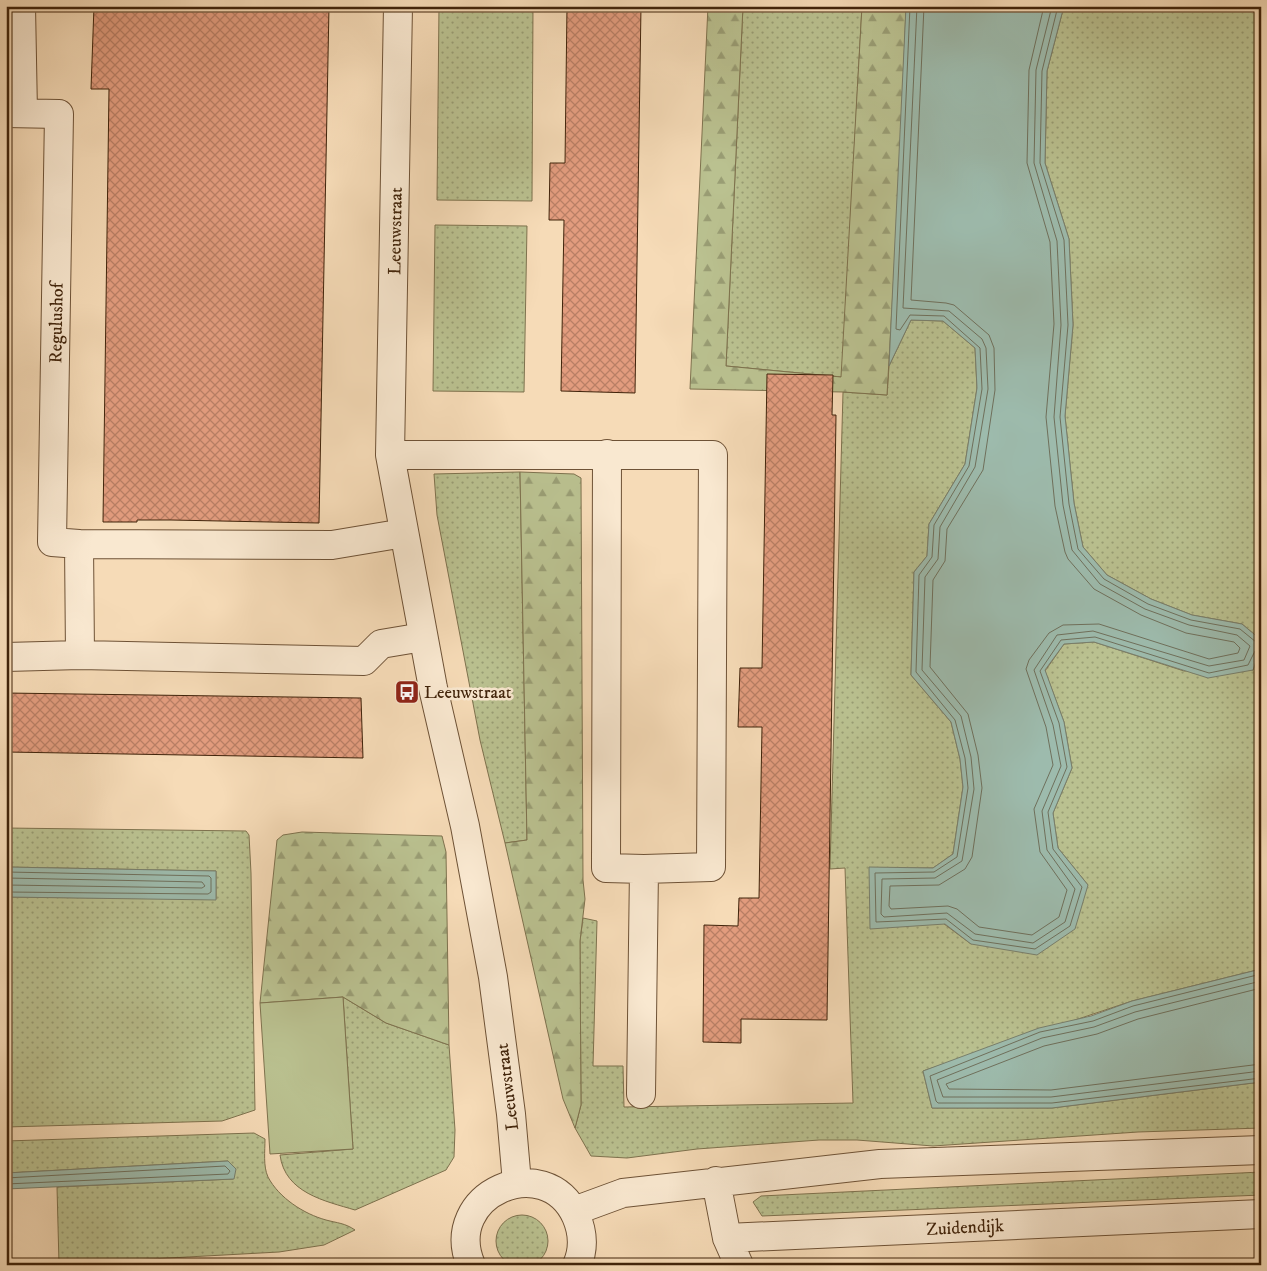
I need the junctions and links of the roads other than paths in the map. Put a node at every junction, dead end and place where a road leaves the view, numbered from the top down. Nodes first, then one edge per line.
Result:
1 (21, 6) edge
2 (398, 6) edge
3 (15, 113) edge
4 (607, 454) junction
5 (390, 456) junction
6 (404, 533) junction
7 (79, 544) junction
8 (423, 637) junction
9 (80, 655) junction
10 (6, 656) edge
11 (644, 869) junction
12 (641, 1094) dead end
13 (1261, 1150) edge
14 (716, 1181) junction
15 (517, 1184) junction
16 (574, 1211) junction
17 (1261, 1214) edge
18 (727, 1238) junction
19 (468, 1264) edge
20 (576, 1265) edge
21 (739, 1265) edge

1 - 3 street, Regulushof
2 - 5 street, Leeuwstraat
3 - 7 street, Regulushof
4 - 5 street
4 - 11 street
4 - 11 street
5 - 6 street, Leeuwstraat
6 - 7 street
6 - 8 street, Leeuwstraat
7 - 9 street
8 - 9 street
8 - 15 street, Leeuwstraat
9 - 10 street
11 - 12 street
13 - 14 street
14 - 16 street
14 - 18 street
15 - 16 street
15 - 19 street
16 - 20 street
17 - 18 street, Zuidendijk
18 - 21 street

